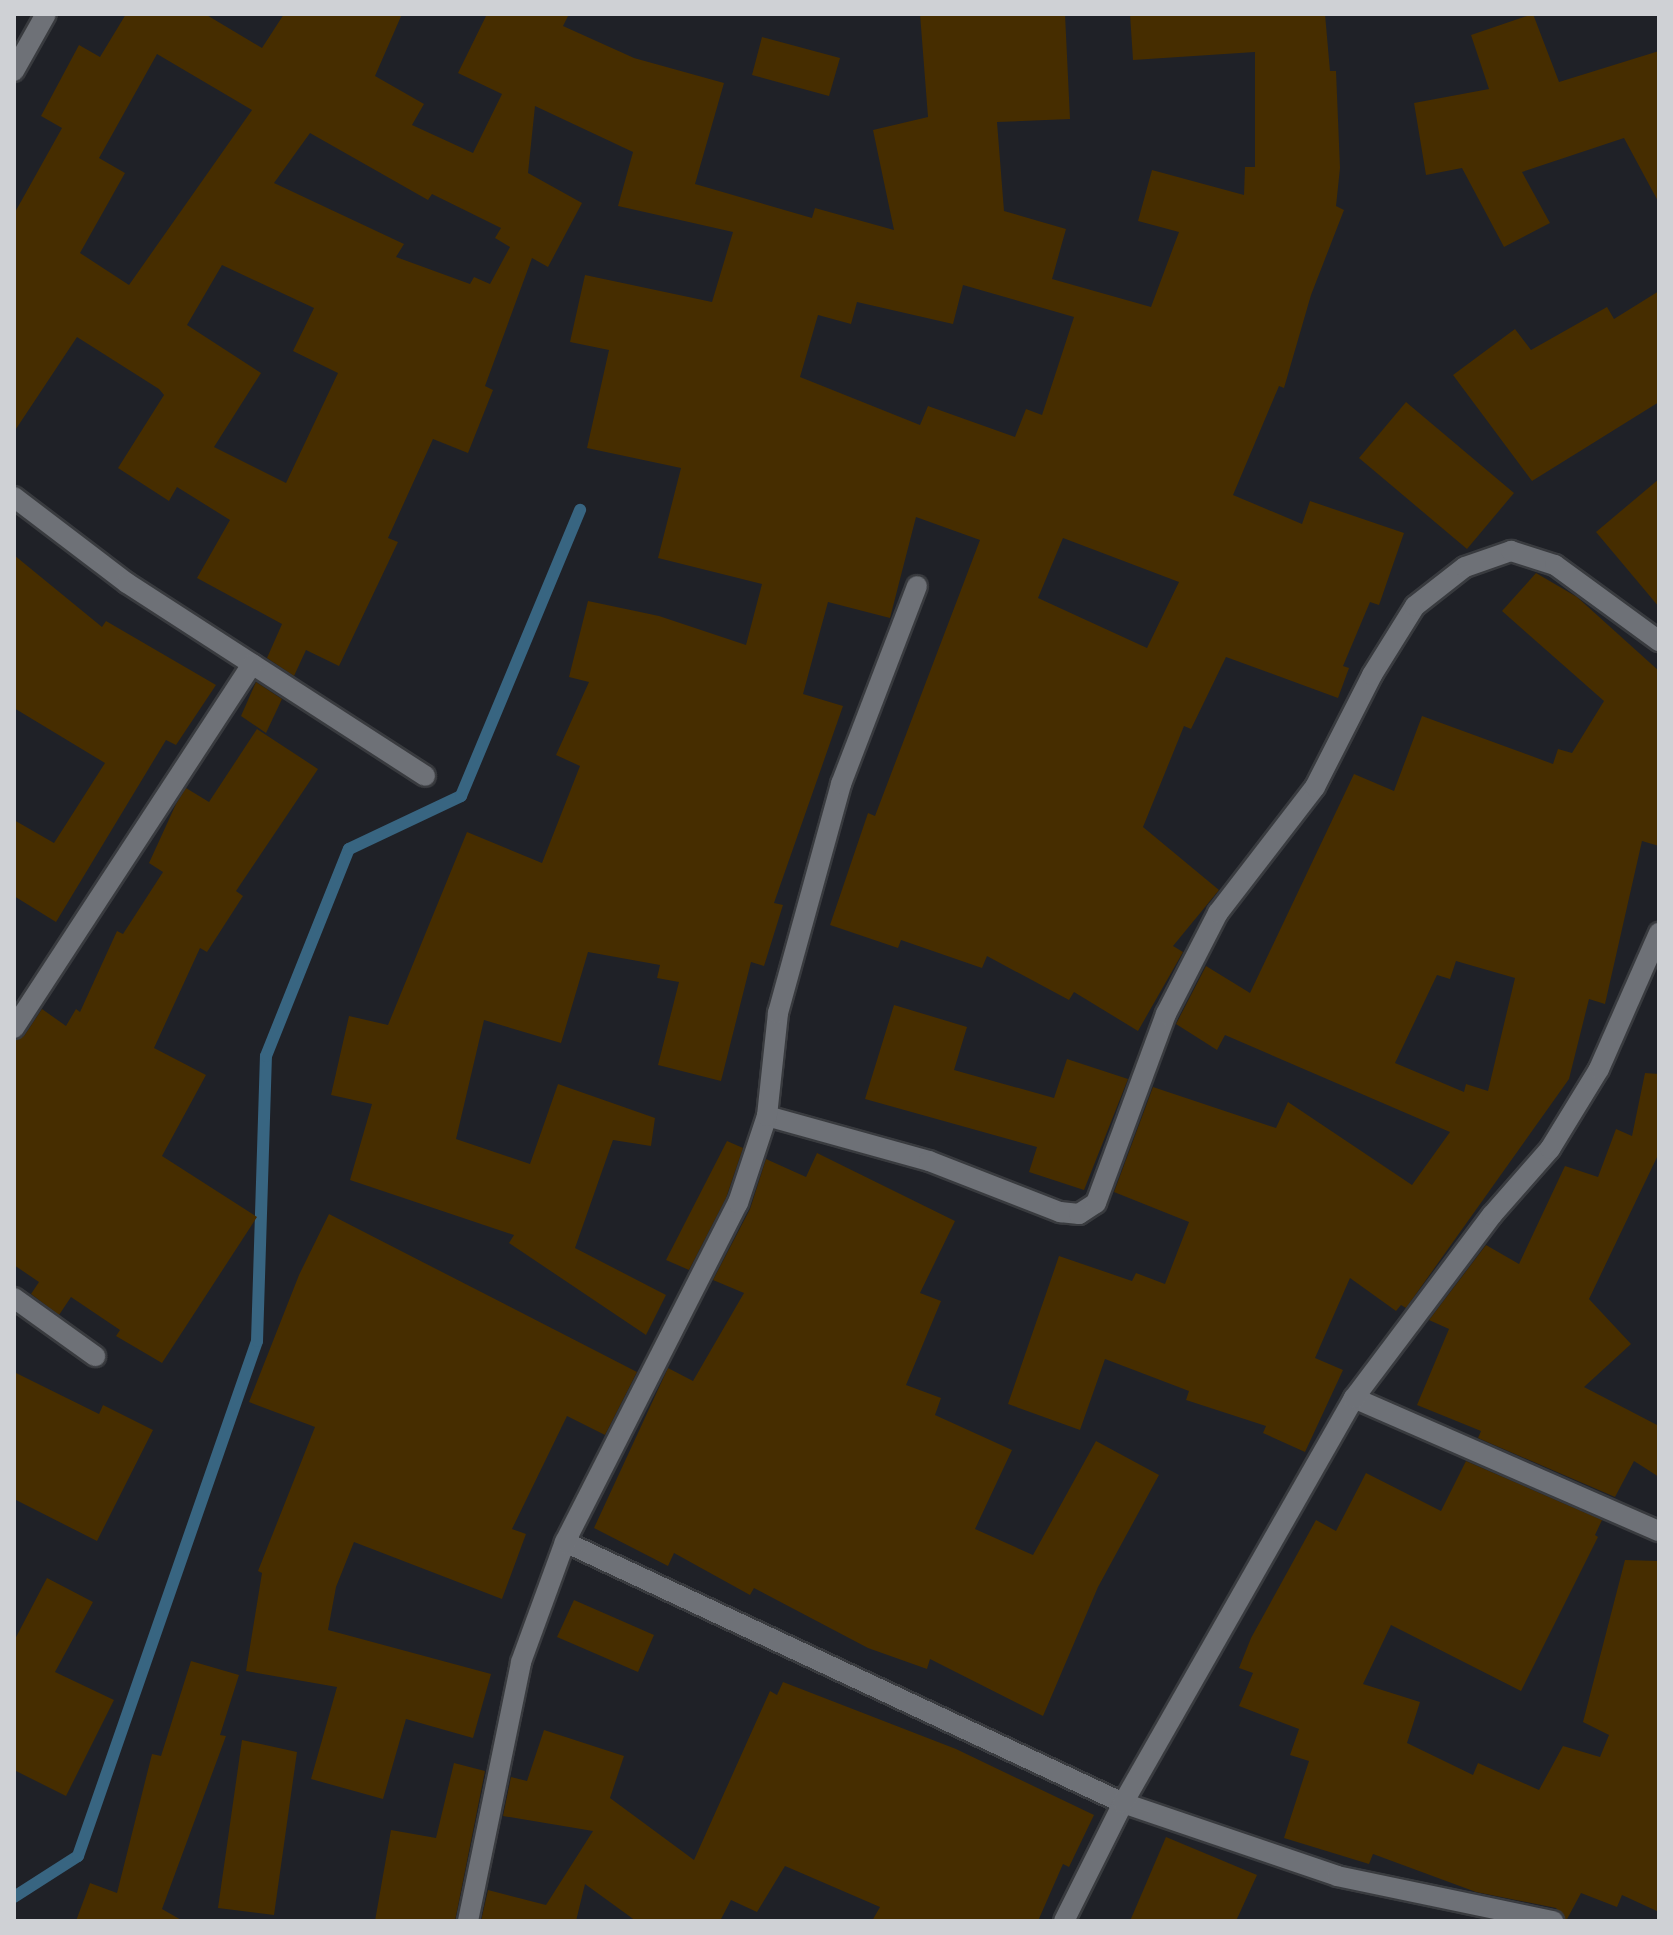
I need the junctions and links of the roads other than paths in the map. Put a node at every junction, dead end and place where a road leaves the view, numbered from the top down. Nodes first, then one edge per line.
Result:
1 (46, 14) edge
2 (14, 71) edge
3 (14, 497) edge
4 (917, 586) dead end
5 (1659, 641) edge
6 (252, 664) junction
7 (425, 776) dead end
8 (1659, 933) edge
9 (14, 1028) edge
10 (767, 1116) junction
11 (14, 1298) edge
12 (95, 1356) dead end
13 (1354, 1398) junction
14 (1659, 1531) edge
15 (565, 1542) junction
16 (1123, 1803) junction
17 (468, 1921) edge
18 (1064, 1921) edge
19 (1553, 1921) edge

1 - 2 street
3 - 6 street
4 - 10 street
5 - 10 street
6 - 7 street
6 - 9 street
8 - 13 street
10 - 15 street
11 - 12 street
13 - 14 street
13 - 16 street
15 - 16 street
15 - 17 street
16 - 18 street
16 - 19 street

